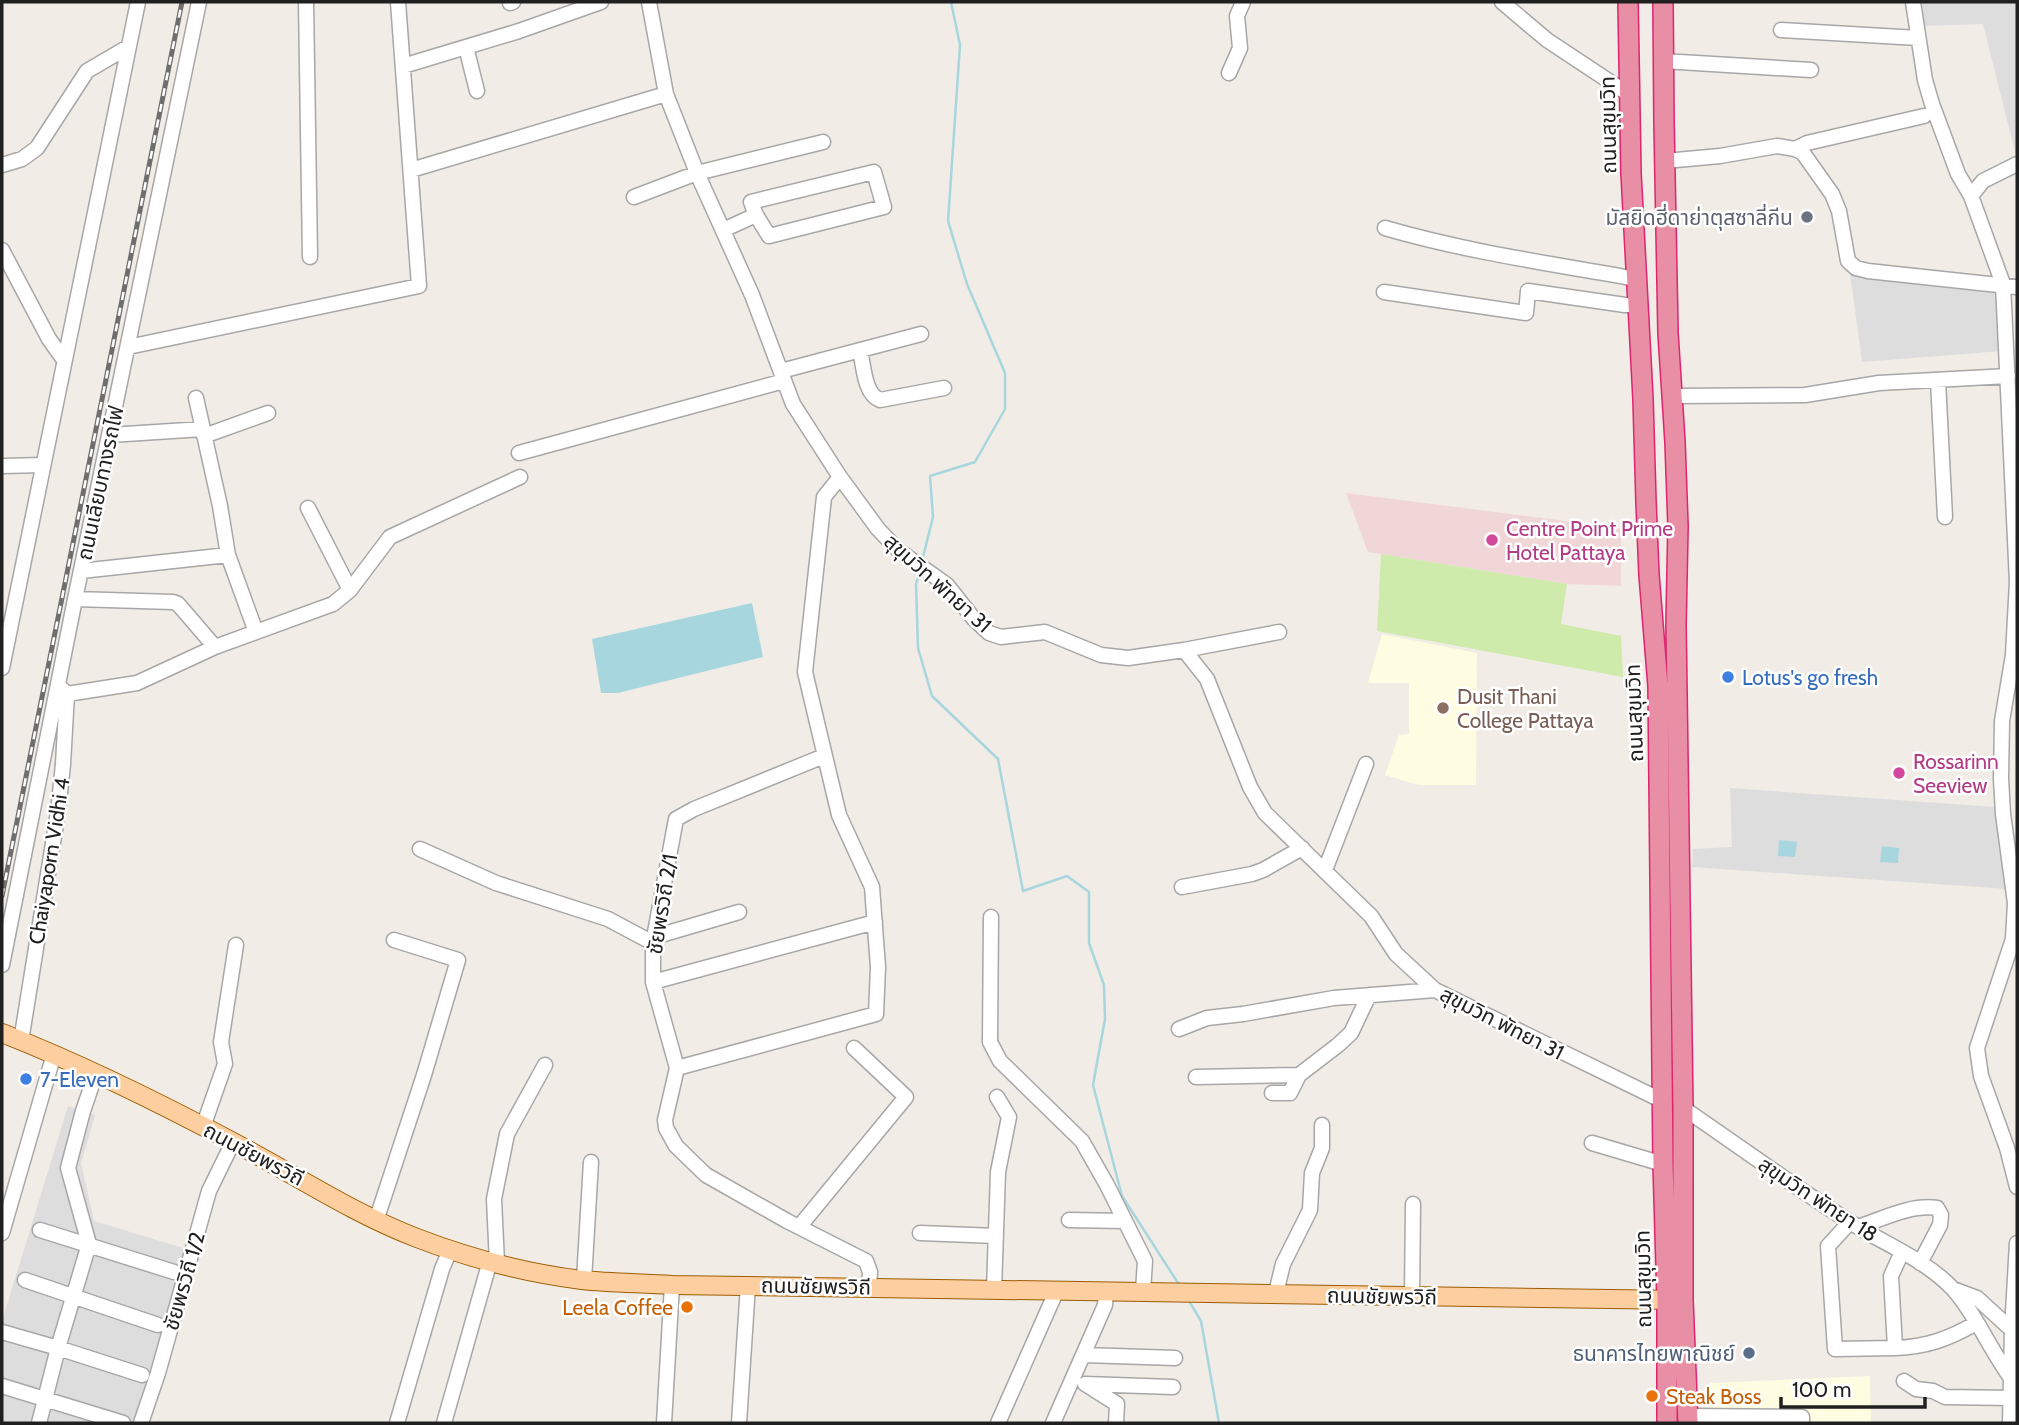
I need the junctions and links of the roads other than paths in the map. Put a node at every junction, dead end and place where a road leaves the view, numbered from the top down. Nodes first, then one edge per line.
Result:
1 (138, 2) edge
2 (200, 2) edge
3 (306, 2) edge
4 (398, 2) edge
5 (601, 2) edge
6 (649, 2) edge
7 (1243, 2) edge
8 (1502, 2) edge
9 (1628, 2) edge
10 (1663, 2) edge
11 (1913, 2) edge
12 (1782, 30) dead end
13 (1918, 38) junction
14 (128, 47) junction
15 (466, 47) junction
16 (1663, 61) junction
17 (403, 66) junction
18 (1811, 70) dead end
19 (1229, 74) dead end
20 (477, 91) dead end
21 (666, 94) junction
22 (1630, 95) junction
23 (1924, 116) dead end
24 (823, 142) dead end
25 (1795, 149) junction
26 (1665, 161) junction
27 (2017, 164) edge
28 (2, 166) edge
29 (411, 170) junction
30 (697, 173) junction
31 (1971, 195) junction
32 (634, 197) dead end
33 (756, 215) junction
34 (1385, 228) dead end
35 (723, 230) junction
36 (2, 250) edge
37 (310, 257) dead end
38 (8, 276) edge
39 (1637, 279) junction
40 (2010, 286) edge
41 (1384, 292) dead end
42 (1638, 305) junction
43 (921, 334) dead end
44 (128, 347) junction
45 (860, 351) junction
46 (64, 360) junction
47 (782, 376) junction
48 (2008, 376) junction
49 (1938, 381) junction
50 (944, 388) dead end
51 (1673, 396) junction
52 (196, 398) dead end
53 (268, 413) dead end
54 (204, 433) junction
55 (110, 435) junction
56 (519, 453) dead end
57 (2, 466) edge
58 (43, 466) junction
59 (520, 477) dead end
60 (840, 477) junction
61 (1646, 502) junction
62 (1677, 503) junction
63 (308, 508) dead end
64 (1945, 517) dead end
65 (228, 555) junction
66 (81, 570) junction
67 (350, 590) junction
68 (75, 599) junction
69 (256, 632) junction
70 (1279, 632) dead end
71 (4, 644) edge
72 (215, 647) junction
73 (1184, 650) junction
74 (2, 668) edge
75 (62, 689) junction
76 (824, 756) junction
77 (1366, 764) dead end
78 (2010, 814) edge
79 (1302, 848) junction
80 (420, 849) dead end
81 (2013, 869) edge
82 (1325, 870) junction
83 (1182, 887) dead end
84 (739, 912) dead end
85 (991, 917) dead end
86 (874, 922) junction
87 (394, 940) dead end
88 (653, 940) junction
89 (236, 945) dead end
90 (2, 965) edge
91 (653, 982) junction
92 (1435, 990) junction
93 (1370, 995) junction
94 (1179, 1029) dead end
95 (2, 1033) edge
96 (21, 1041) junction
97 (854, 1048) dead end
98 (54, 1054) junction
99 (545, 1065) dead end
100 (677, 1068) junction
101 (96, 1073) junction
102 (1299, 1075) junction
103 (1196, 1077) dead end
104 (1272, 1093) dead end
105 (997, 1097) dead end
106 (1662, 1101) junction
107 (1683, 1108) junction
108 (1322, 1125) dead end
109 (203, 1127) junction
110 (233, 1142) junction
111 (1591, 1143) dead end
112 (592, 1162) dead end
113 (1663, 1164) junction
114 (2017, 1186) edge
115 (1413, 1204) dead end
116 (369, 1217) junction
117 (1069, 1220) dead end
118 (1125, 1221) junction
119 (1854, 1225) junction
120 (799, 1227) junction
121 (40, 1230) dead end
122 (2, 1233) edge
123 (920, 1233) dead end
124 (996, 1236) junction
125 (2017, 1243) edge
126 (89, 1244) junction
127 (450, 1250) junction
128 (2017, 1250) edge
129 (1902, 1252) junction
130 (494, 1262) junction
131 (1920, 1263) junction
132 (174, 1272) dead end
133 (25, 1280) dead end
134 (584, 1280) junction
135 (672, 1285) junction
136 (748, 1285) junction
137 (869, 1287) junction
138 (1953, 1289) junction
139 (994, 1290) junction
140 (1105, 1291) junction
141 (1143, 1291) junction
142 (1056, 1292) junction
143 (1276, 1293) junction
144 (74, 1297) junction
145 (1412, 1297) junction
146 (1675, 1300) junction
147 (1976, 1323) junction
148 (158, 1325) dead end
149 (2012, 1330) junction
150 (2, 1332) edge
151 (58, 1348) junction
152 (1895, 1348) junction
153 (1084, 1355) junction
154 (1175, 1358) dead end
155 (142, 1375) dead end
156 (2011, 1378) junction
157 (1079, 1381) junction
158 (1904, 1381) dead end
159 (2, 1386) edge
160 (1173, 1387) dead end
161 (2010, 1398) junction
162 (45, 1399) junction
163 (1688, 1420) edge
164 (38, 1423) edge
165 (123, 1423) edge
166 (141, 1423) edge
167 (397, 1423) edge
168 (444, 1423) edge
169 (664, 1423) edge
170 (739, 1423) edge
171 (998, 1423) edge
172 (1053, 1423) edge
173 (1116, 1423) edge
174 (1667, 1423) edge
175 (1802, 1423) edge
176 (2010, 1423) edge

1 - 14 street
2 - 44 street, ถนนเลียบทางรถไฟ
3 - 37 street
4 - 17 street
5 - 15 street
6 - 21 street, สุขุมวิท พัทยา 31
7 - 19 street
8 - 22 street
9 - 22 highway, ถนนสุขุมวิท
10 - 16 highway, ถนนสุขุมวิท
11 - 13 street
12 - 13 street
13 - 31 street
14 - 28 street
14 - 46 street
15 - 17 street
15 - 20 street
16 - 18 street
16 - 26 highway, ถนนสุขุมวิท
17 - 29 street
21 - 29 street
21 - 30 street, สุขุมวิท พัทยา 31
22 - 39 highway, ถนนสุขุมวิท
23 - 25 street
24 - 30 street
25 - 26 street
25 - 40 street
26 - 51 highway, ถนนสุขุมวิท
27 - 31 street
29 - 44 street
30 - 32 street
30 - 35 street, สุขุมวิท พัทยา 31
31 - 40 street
33 - 33 street
33 - 35 street
34 - 39 street
35 - 47 street, สุขุมวิท พัทยา 31
36 - 38 street
38 - 46 street
39 - 42 highway, ถนนสุขุมวิท
40 - 48 street
41 - 42 street
42 - 61 highway, ถนนสุขุมวิท
43 - 45 street
44 - 55 street, ถนนเลียบทางรถไฟ
45 - 47 street
45 - 50 street
46 - 58 street
47 - 56 street
47 - 60 street, สุขุมวิท พัทยา 31
48 - 49 street
48 - 78 street
49 - 51 street
49 - 64 street
51 - 62 highway, ถนนสุขุมวิท
52 - 54 street
53 - 54 street
54 - 55 street
54 - 65 street
55 - 66 street, ถนนเลียบทางรถไฟ
57 - 58 street
58 - 71 street
59 - 67 street
60 - 73 street, สุขุมวิท พัทยา 31
60 - 76 street
61 - 62 highway
61 - 106 highway, ถนนสุขุมวิท
62 - 107 highway, ถนนสุขุมวิท
63 - 67 street
65 - 66 street
65 - 69 street
66 - 68 street, ถนนเลียบทางรถไฟ
67 - 69 street
68 - 72 street
68 - 75 street, ถนนเลียบทางรถไฟ
69 - 72 street
70 - 73 street
71 - 74 street
72 - 75 street
73 - 79 street, สุขุมวิท พัทยา 31
75 - 90 street, ถนนเลียบทางรถไฟ
75 - 96 street, Chaiyaporn Vidhi 4
76 - 86 street
76 - 88 street, ชัยพรวิถี 2/1
77 - 82 street
78 - 81 street
79 - 82 street, สุขุมวิท พัทยา 31
79 - 83 street
80 - 88 street
81 - 114 street
82 - 92 street, สุขุมวิท พัทยา 31
84 - 88 street
85 - 118 street
86 - 91 street
86 - 100 street
87 - 116 street
88 - 91 street, ชัยพรวิถี 2/1
89 - 109 street
91 - 100 street, ชัยพรวิถี 2/1
92 - 93 street
92 - 106 street, สุขุมวิท พัทยา 31
93 - 94 street
93 - 102 street
95 - 96 main road, ถนนชัยพรวิถี
96 - 98 main road, ถนนชัยพรวิถี
97 - 120 street
98 - 101 main road, ถนนชัยพรวิถี
98 - 122 street
99 - 130 street
100 - 120 street, ชัยพรวิถี 2/1
101 - 109 main road, ถนนชัยพรวิถี
101 - 126 street
102 - 103 street
102 - 104 street
105 - 124 street
106 - 113 highway, ถนนสุขุมวิท
107 - 119 street, สุขุมวิท พัทยา 18
107 - 146 highway, ถนนสุขุมวิท
108 - 143 street
109 - 110 main road, ถนนชัยพรวิถี
110 - 116 main road, ถนนชัยพรวิถี
110 - 166 street, ชัยพรวิถี 1/2
111 - 113 street
112 - 134 street
113 - 146 highway, ถนนสุขุมวิท
115 - 145 street
116 - 127 main road, ถนนชัยพรวิถี
117 - 118 street
118 - 141 street
119 - 129 street, สุขุมวิท พัทยา 18
119 - 131 street
119 - 152 street
120 - 137 street, ชัยพรวิถี 2/1
121 - 126 street
123 - 124 street
124 - 139 street
125 - 128 street
126 - 132 street
126 - 144 street
127 - 130 main road, ถนนชัยพรวิถี
127 - 167 street
128 - 149 street
129 - 131 street, สุขุมวิท พัทยา 18
129 - 152 street
130 - 134 main road, ถนนชัยพรวิถี
130 - 168 street
131 - 138 street, สุขุมวิท พัทยา 18
133 - 144 street
134 - 135 main road, ถนนชัยพรวิถี
135 - 136 main road, ถนนชัยพรวิถี
135 - 169 street
136 - 137 main road, ถนนชัยพรวิถี
136 - 170 street
137 - 139 main road, ถนนชัยพรวิถี
138 - 147 street, สุขุมวิท พัทยา 18
138 - 149 street, สุขุมวิท พัทยา 18
139 - 142 main road, ถนนชัยพรวิถี
140 - 141 main road, ถนนชัยพรวิถี
140 - 142 main road, ถนนชัยพรวิถี
140 - 153 street
141 - 143 main road, ถนนชัยพรวิถี
142 - 171 street
143 - 145 main road, ถนนชัยพรวิถี
144 - 148 street
144 - 151 street
145 - 146 main road, ถนนชัยพรวิถี
146 - 163 highway, ถนนสุขุมวิท
146 - 174 highway, ถนนสุขุมวิท
147 - 152 street
147 - 156 street, สุขุมวิท พัทยา 18
149 - 156 street
150 - 151 street
151 - 155 street
151 - 162 street
153 - 154 street
153 - 157 street
156 - 161 street
157 - 160 street
157 - 172 street
157 - 173 street
158 - 161 street
159 - 162 street
161 - 176 street
162 - 164 street
162 - 165 street
163 - 175 street

